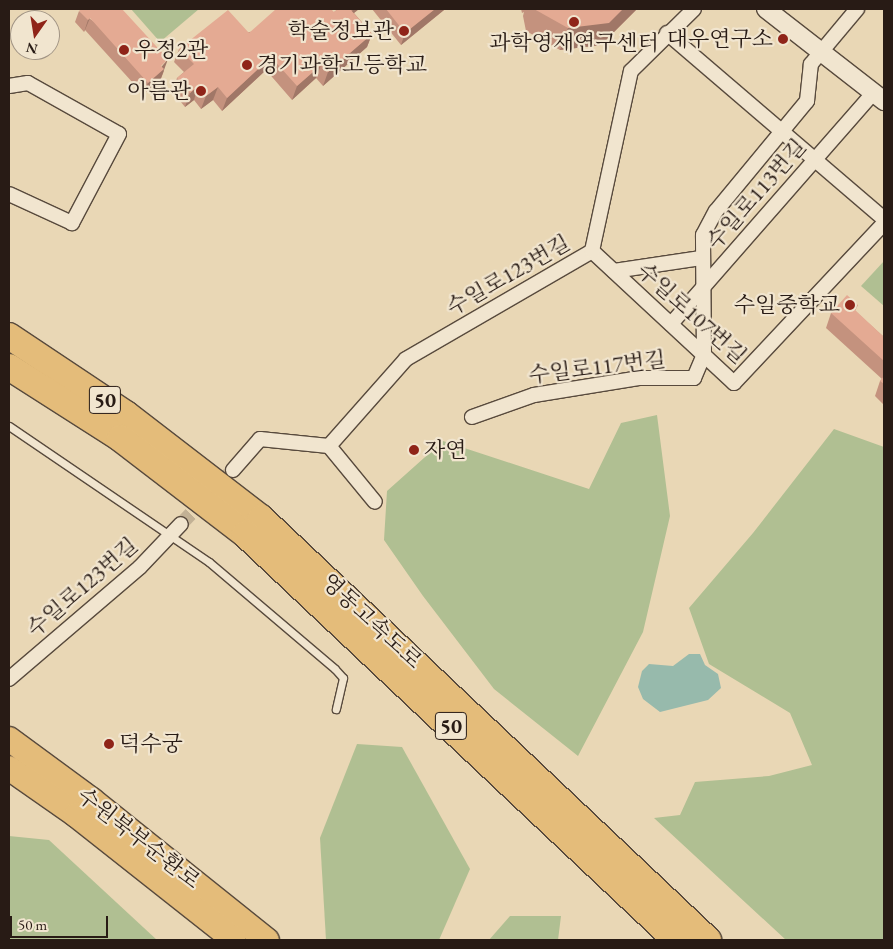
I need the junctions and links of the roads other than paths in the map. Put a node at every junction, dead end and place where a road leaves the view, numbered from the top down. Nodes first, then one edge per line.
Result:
1 (694, 9) edge
2 (766, 9) edge
3 (857, 9) edge
4 (666, 33) junction
5 (821, 50) junction
6 (9, 86) edge
7 (879, 97) edge
8 (781, 131) junction
9 (815, 160) junction
10 (9, 194) edge
11 (884, 219) edge
12 (884, 223) edge
13 (592, 251) junction
14 (701, 258) junction
15 (614, 271) junction
16 (705, 284) junction
17 (670, 324) junction
18 (9, 336) edge
19 (704, 355) junction
20 (9, 366) edge
21 (472, 417) dead end
22 (9, 426) edge
23 (329, 446) junction
24 (233, 470) tunnel mouth
25 (375, 502) dead end
26 (175, 529) junction
27 (9, 679) edge
28 (336, 709) dead end
29 (9, 739) edge
30 (9, 768) edge
31 (234, 940) edge
32 (267, 940) edge
33 (676, 940) edge
34 (708, 940) edge

1 - 4 street, 수일로123번길
2 - 5 street
3 - 5 street, 수일로117번길
4 - 8 street
4 - 13 street, 수일로123번길
5 - 7 street
5 - 8 street, 수일로117번길
6 - 10 street
7 - 9 street, 수일로113번길
8 - 9 street
8 - 14 street, 수일로117번길
9 - 11 street
9 - 16 street, 수일로113번길
12 - 19 street, 수일로107번길
13 - 15 street, 수일로107번길
13 - 23 street, 수일로123번길
14 - 15 street
14 - 16 street, 수일로117번길
15 - 17 street, 수일로107번길
16 - 17 street, 수일로113번길
16 - 19 street, 수일로117번길
17 - 19 street, 수일로107번길
18 - 34 highway, 영동고속도로 / 50
19 - 21 street, 수일로117번길
20 - 33 highway, 영동고속도로 / 50
22 - 26 lane
23 - 24 street
23 - 25 street
26 - 27 street, 수일로123번길
26 - 28 lane
29 - 32 highway, 수원북부순환로
30 - 31 highway, 수원북부순환로

